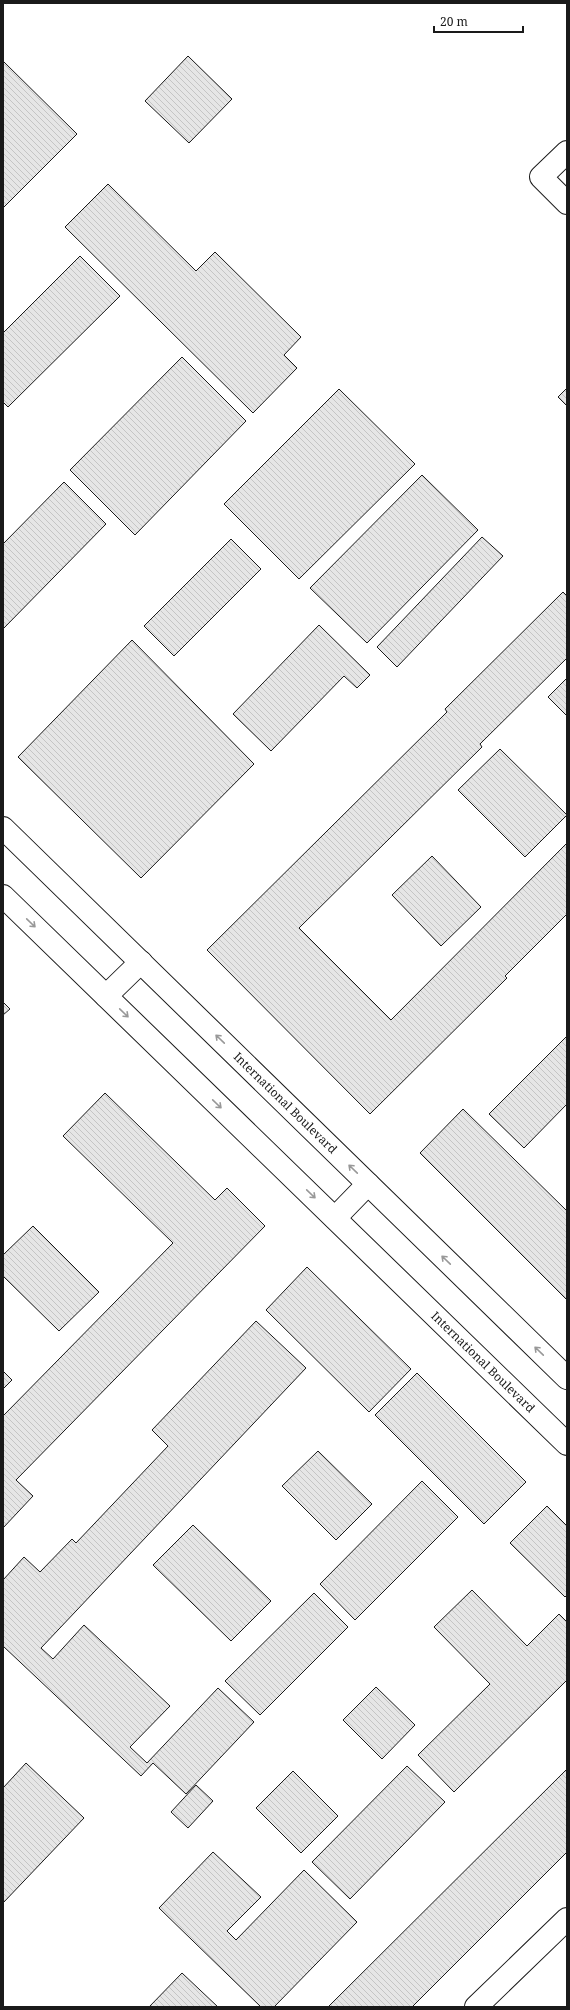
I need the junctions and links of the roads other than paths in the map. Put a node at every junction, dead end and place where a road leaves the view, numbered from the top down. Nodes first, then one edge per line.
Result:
1 (567, 152) edge
2 (567, 203) edge
3 (3, 828) edge
4 (3, 896) edge
5 (141, 962) junction
6 (106, 996) junction
7 (368, 1184) junction
8 (335, 1218) junction
9 (567, 1378) edge
10 (567, 1444) edge
11 (567, 1919) edge
12 (476, 2007) edge

1 - 2 street
3 - 5 street, International Boulevard
4 -> 6 street, International Boulevard
5 - 6 street
7 -> 5 street, International Boulevard
6 -> 8 street, International Boulevard
7 - 8 street
9 -> 7 street, International Boulevard
8 - 10 street, International Boulevard
11 - 12 street

